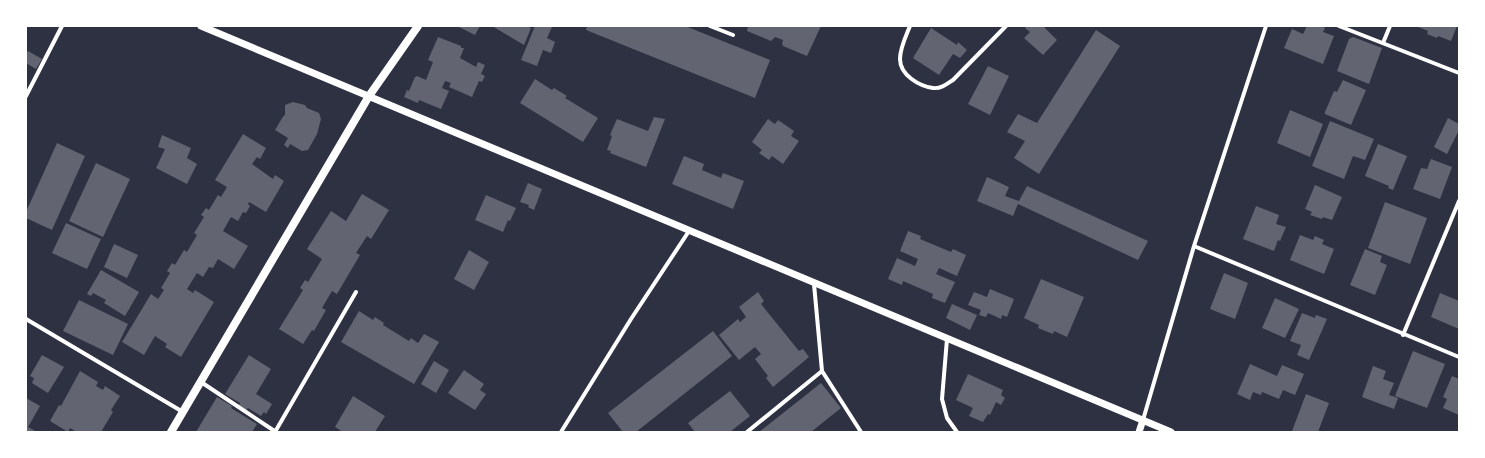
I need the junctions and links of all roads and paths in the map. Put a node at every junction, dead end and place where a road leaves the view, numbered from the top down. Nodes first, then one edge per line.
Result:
1 (62, 26) edge
2 (201, 26) edge
3 (418, 26) edge
4 (710, 26) edge
5 (910, 26) edge
6 (1006, 26) edge
7 (1266, 26) edge
8 (1339, 26) edge
9 (1390, 26) edge
10 (733, 35) dead end
11 (1383, 42) junction
12 (1459, 73) edge
13 (26, 96) edge
14 (369, 96) junction
15 (1459, 200) edge
16 (689, 231) junction
17 (1194, 246) junction
18 (814, 284) junction
19 (356, 292) dead end
20 (26, 319) edge
21 (1403, 335) junction
22 (947, 339) junction
23 (1459, 357) edge
24 (822, 371) junction
25 (201, 382) junction
26 (183, 413) junction
27 (1143, 420) junction
28 (171, 432) edge
29 (276, 432) edge
30 (561, 432) edge
31 (747, 432) edge
32 (861, 432) edge
33 (957, 432) edge
34 (1139, 432) edge
35 (1171, 432) edge

1 - 13 street
2 - 14 street
3 - 14 main road
4 - 10 street
5 - 6 street
7 - 17 street
8 - 11 street
9 - 11 street
11 - 12 street
14 - 16 street
14 - 25 main road
15 - 21 street
16 - 18 street
16 - 30 street
17 - 21 street
17 - 27 street
18 - 22 street
18 - 24 street
19 - 29 street
20 - 26 street
21 - 23 street
22 - 27 street
22 - 33 street
24 - 31 street
24 - 32 street
25 - 26 main road
25 - 29 street
26 - 28 main road
27 - 34 street
27 - 35 street

